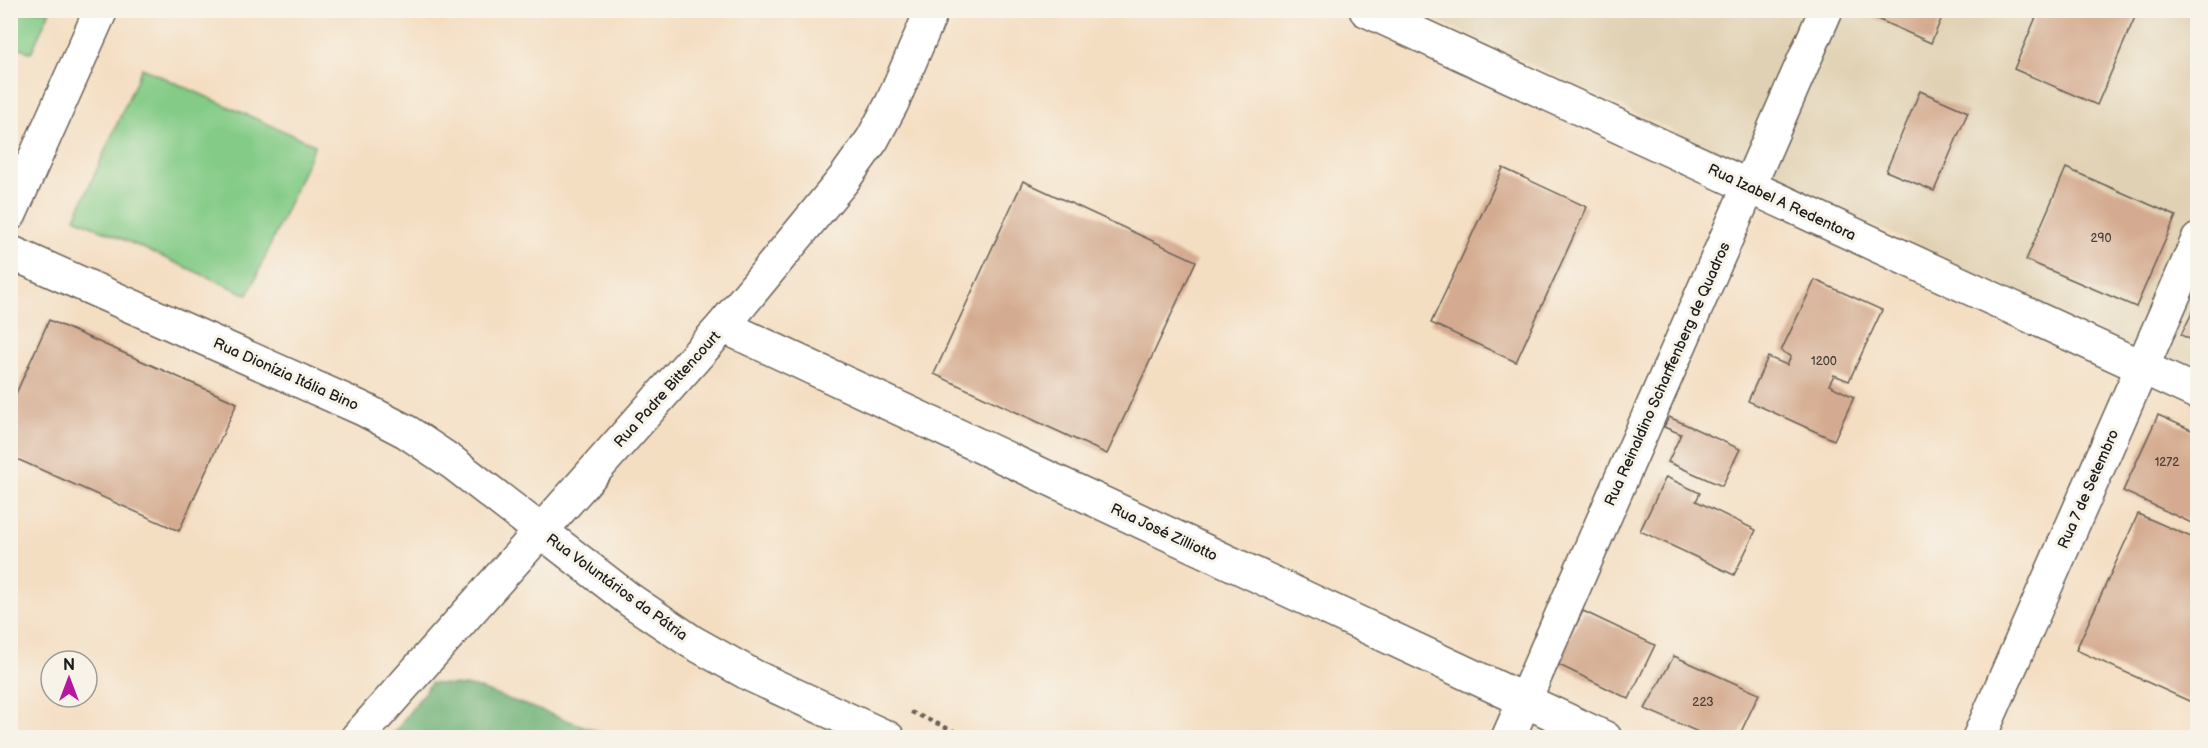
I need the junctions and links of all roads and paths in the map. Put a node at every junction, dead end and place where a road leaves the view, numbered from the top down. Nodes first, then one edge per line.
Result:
1 (101, 10) edge
2 (932, 10) edge
3 (1366, 10) edge
4 (1826, 10) edge
5 (1749, 186) junction
6 (10, 214) edge
7 (2198, 240) edge
8 (10, 252) edge
9 (723, 326) junction
10 (2142, 367) junction
11 (2198, 393) edge
12 (541, 531) junction
13 (1524, 700) junction
14 (905, 709) dead end
15 (357, 738) edge
16 (888, 738) edge
17 (970, 738) edge
18 (1508, 738) edge
19 (1605, 738) edge
20 (1979, 738) edge

1 - 6 main road
2 - 9 main road, Rua Padre Bittencourt
3 - 5 main road, Rua Izabel A Redentora
4 - 5 main road, Rua Reinaldino Scharffenberg de Quadros
5 - 10 main road, Rua Izabel A Redentora
5 - 13 main road, Rua Reinaldino Scharffenberg de Quadros
7 - 10 main road, Rua 7 de Setembro
8 - 12 main road, Rua Dionízia Itália Bino
9 - 12 main road, Rua Padre Bittencourt
9 - 13 main road, Rua José Zilliotto
10 - 11 main road, Rua Izabel A Redentora
10 - 20 main road, Rua 7 de Setembro
12 - 15 main road, Rua Padre Bittencourt
12 - 16 main road, Rua Voluntários da Pátria
13 - 18 main road, Rua Reinaldino Scharffenberg de Quadros
13 - 19 main road, Rua José Zilliotto
14 - 17 path

